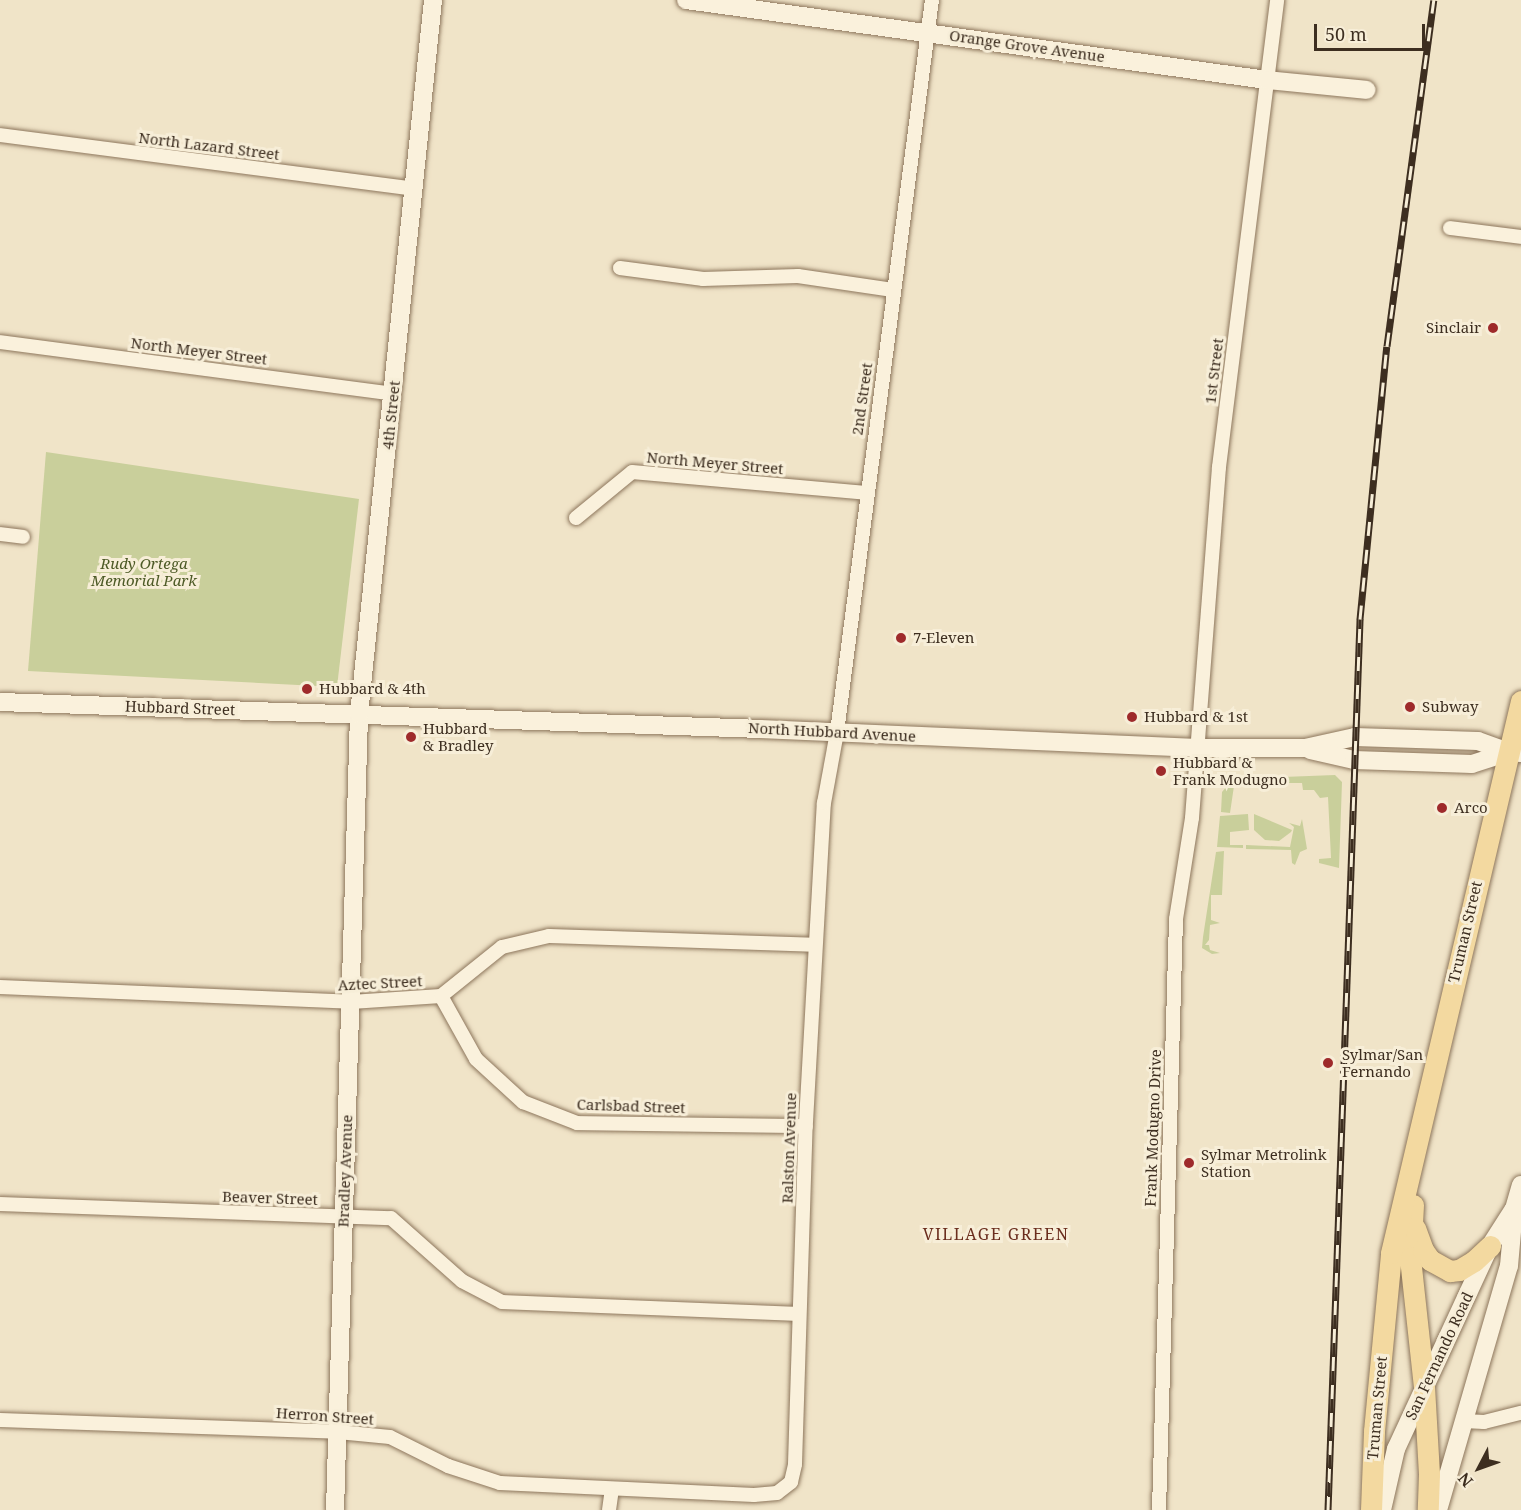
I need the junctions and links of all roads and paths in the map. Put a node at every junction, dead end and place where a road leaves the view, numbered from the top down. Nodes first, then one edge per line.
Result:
1 (433, 0) edge
2 (686, 0) edge
3 (932, 0) edge
4 (1277, 0) edge
5 (928, 32) junction
6 (1267, 80) junction
7 (1367, 90) dead end
8 (0, 135) edge
9 (414, 189) junction
10 (1450, 228) dead end
11 (1521, 237) edge
12 (620, 268) dead end
13 (893, 290) junction
14 (0, 342) edge
15 (393, 394) junction
16 (866, 493) junction
17 (576, 518) dead end
18 (0, 534) edge
19 (23, 537) dead end
20 (1521, 701) edge
21 (0, 702) edge
22 (359, 714) junction
23 (837, 732) junction
24 (1198, 748) junction
25 (1305, 748) junction
26 (1515, 752) edge
27 (824, 802) joint
28 (354, 831) joint
29 (814, 945) junction
30 (0, 987) edge
31 (441, 996) junction
32 (351, 1002) junction
33 (806, 1126) junction
34 (1413, 1165) junction
35 (1521, 1185) edge
36 (0, 1204) edge
37 (1514, 1209) junction
38 (343, 1217) junction
39 (1413, 1221) junction
40 (1490, 1246) junction
41 (799, 1314) junction
42 (1424, 1387) junction
43 (1521, 1413) edge
44 (0, 1420) edge
45 (1464, 1421) junction
46 (338, 1432) junction
47 (612, 1489) junction
48 (783, 1491) joint
49 (334, 1510) edge
50 (609, 1510) edge
51 (1159, 1510) edge
52 (1371, 1510) edge
53 (1382, 1510) edge
54 (1428, 1510) edge
55 (1438, 1510) edge

1 - 9 main road, 4th Street
2 - 5 main road, Orange Grove Avenue
3 - 5 street, 2nd Street
4 - 6 street, 1st Street
5 - 6 main road, Orange Grove Avenue
5 - 13 street, 2nd Street
6 - 7 main road, Orange Grove Avenue
6 - 24 street, 1st Street
8 - 9 street, North Lazard Street
9 - 15 main road, 4th Street
10 - 11 street
12 - 13 street
13 - 16 street, 2nd Street
14 - 15 street, North Meyer Street
15 - 22 main road, 4th Street
16 - 17 street, North Meyer Street
16 - 23 street, 2nd Street
18 - 19 street
20 - 26 main road, Truman Street
21 - 22 main road, Hubbard Street
22 - 23 main road, North Hubbard Avenue
22 - 28 main road, 4th Street
23 - 24 main road, North Hubbard Avenue
23 - 27 street, 2nd Street
24 - 25 main road, North Hubbard Avenue
24 - 51 street, Frank Modugno Drive
25 - 26 main road, North Hubbard Avenue
25 - 26 main road, North Hubbard Avenue
26 - 34 main road, Truman Street
27 - 29 street, Ralston Avenue
28 - 32 main road, Bradley Avenue
29 - 31 street, Aztec Street
29 - 33 street, Ralston Avenue
30 - 32 street, Aztec Street
31 - 32 street, Aztec Street
31 - 33 street, Carlsbad Street
32 - 38 main road, Bradley Avenue
33 - 41 street, Ralston Avenue
34 - 39 main road, Truman Street
34 - 52 main road, Truman Street
35 - 37 main road, San Fernando Road
36 - 38 street, Beaver Street
37 - 40 main road, San Fernando Road
37 - 45 main road, San Fernando Road
38 - 41 street, Beaver Street
38 - 46 main road, Bradley Avenue
39 - 40 main road
39 - 42 main road, Truman Street
40 - 42 main road, San Fernando Road
41 - 48 street, Ralston Avenue
42 - 53 main road, San Fernando Road
42 - 54 main road, Truman Street
43 - 45 street
44 - 46 street, Herron Street
45 - 55 main road, San Fernando Road
46 - 47 street, Herron Street
46 - 49 main road, Bradley Avenue
47 - 48 street, Herron Street
47 - 50 street

